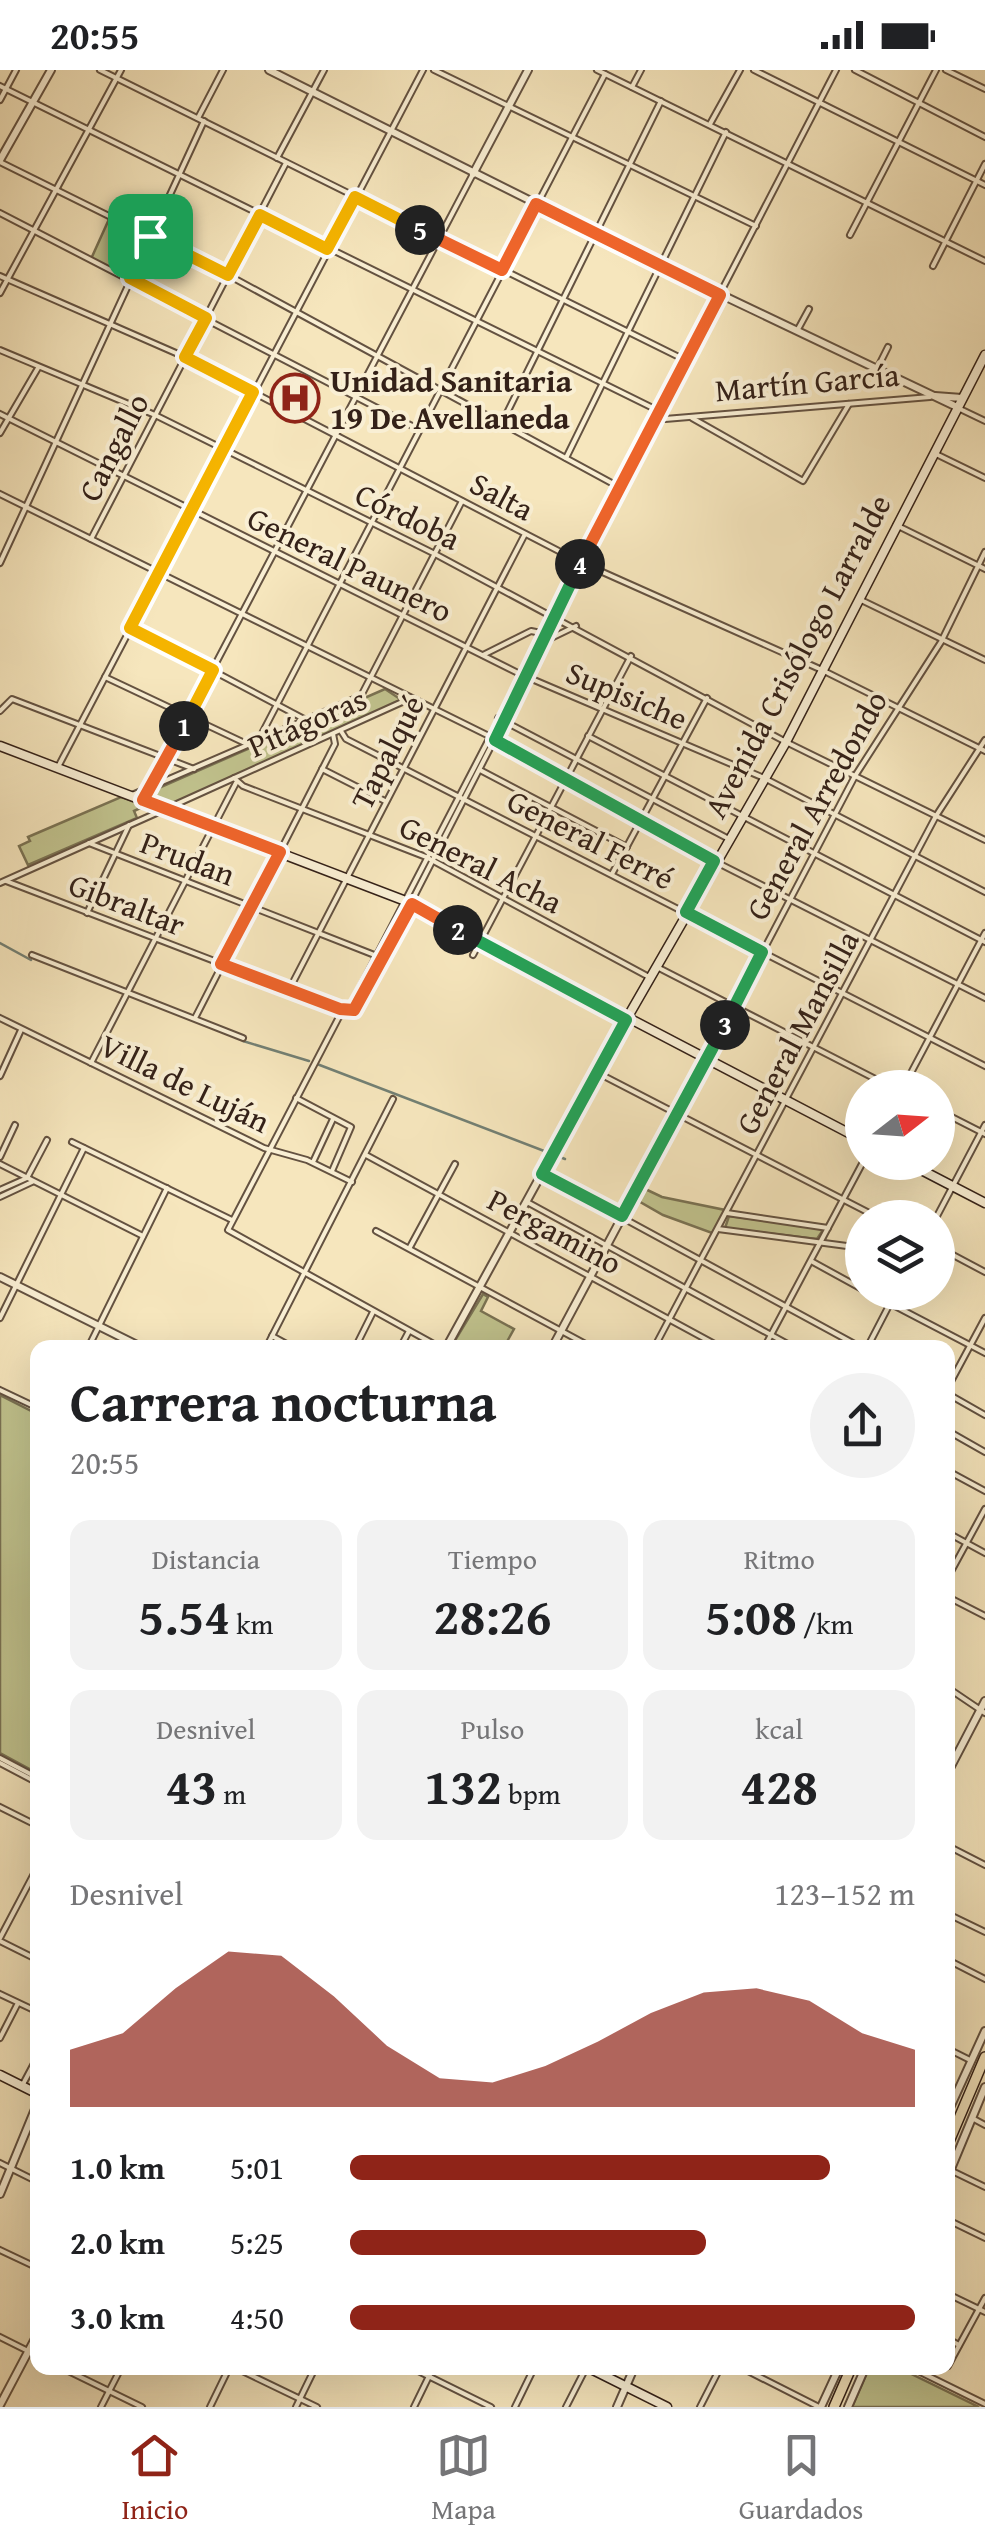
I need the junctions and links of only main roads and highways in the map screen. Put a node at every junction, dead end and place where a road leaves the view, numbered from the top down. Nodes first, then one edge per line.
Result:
1 (985, 355) edge
2 (0, 746) edge
3 (626, 1020) junction
4 (845, 1131) edge
5 (941, 1180) edge
6 (985, 1203) edge
7 (984, 2060) edge
8 (0, 2076) edge
9 (30, 2090) edge
10 (955, 2128) edge
11 (603, 2375) edge
12 (847, 2375) edge
13 (667, 2407) edge
14 (834, 2407) edge

1 - 3 main road, Avenida Crisólogo Larralde
2 - 3 main road
3 - 4 main road
5 - 6 main road
7 - 10 main road
8 - 9 main road
11 - 13 main road
12 - 14 main road

